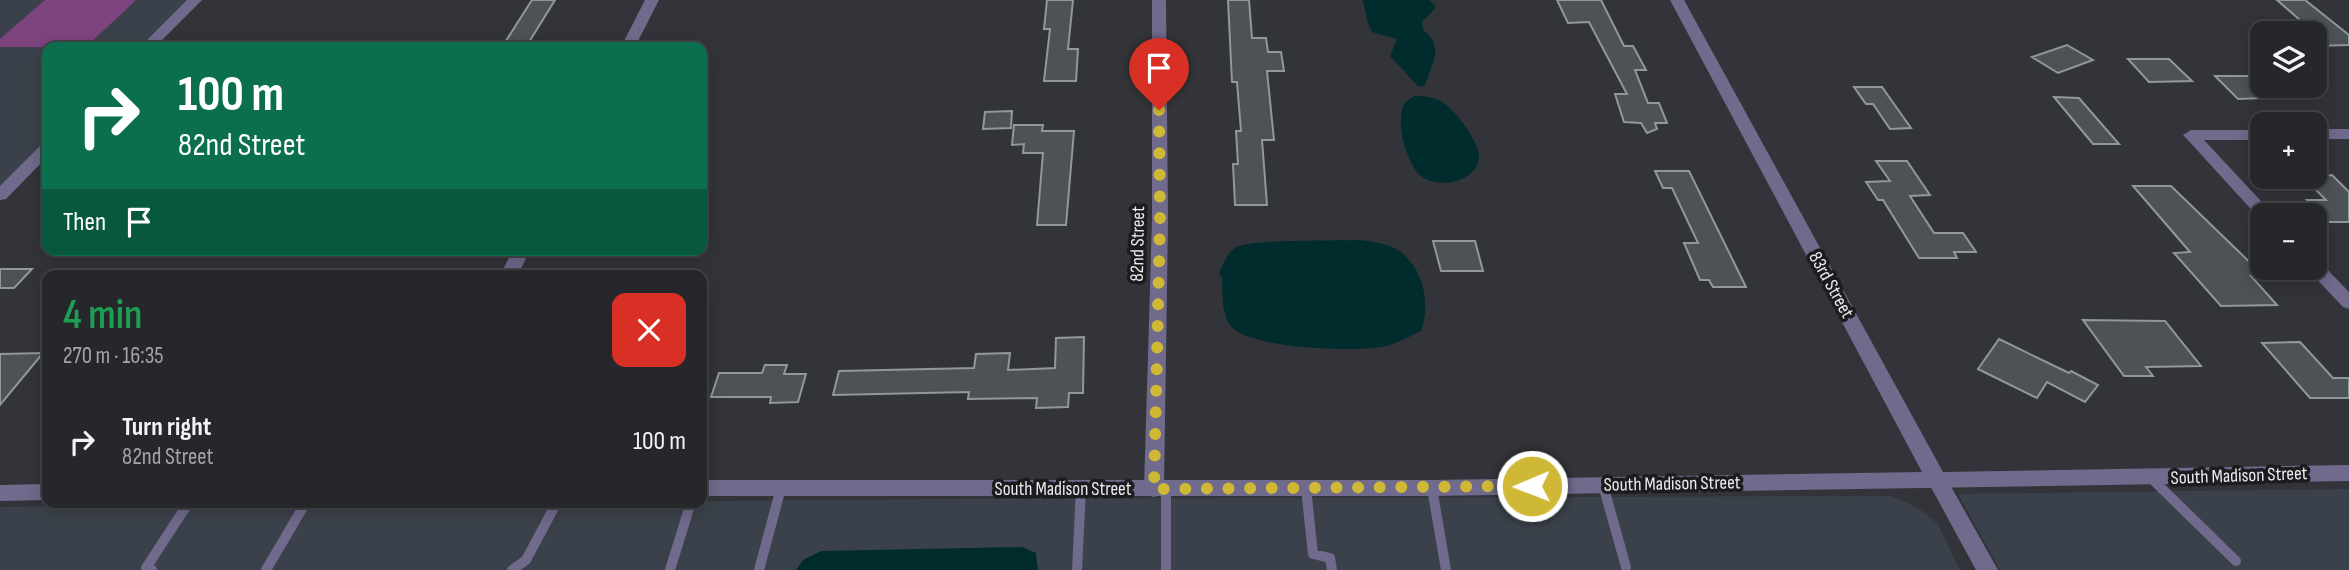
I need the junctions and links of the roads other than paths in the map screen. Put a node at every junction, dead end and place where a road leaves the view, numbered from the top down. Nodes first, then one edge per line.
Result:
1 (195, 0) edge
2 (652, 0) edge
3 (1159, 0) edge
4 (1677, 0) edge
5 (153, 42) edge
6 (631, 42) edge
7 (2327, 134) edge
8 (2349, 134) edge
9 (2250, 135) edge
10 (42, 153) edge
11 (0, 195) edge
12 (2255, 203) edge
13 (2327, 280) edge
14 (2349, 303) edge
15 (2349, 473) edge
16 (2151, 478) junction
17 (1937, 480) junction
18 (1603, 485) junction
19 (707, 488) edge
20 (781, 488) junction
21 (1306, 488) junction
22 (1432, 488) junction
23 (1081, 489) junction
24 (1160, 489) junction
25 (42, 492) edge
26 (0, 493) edge
27 (185, 508) edge
28 (302, 508) edge
29 (554, 508) edge
30 (689, 508) edge
31 (2236, 561) dead end
32 (1626, 567) dead end
33 (152, 570) edge
34 (266, 570) edge
35 (512, 570) edge
36 (670, 570) edge
37 (759, 570) edge
38 (1077, 570) edge
39 (1166, 570) edge
40 (1332, 570) edge
41 (1446, 570) edge
42 (1987, 570) edge

1 - 5 street
2 - 6 street
3 - 24 street, 82nd Street
4 - 17 street, 83rd Street
7 - 8 street
9 - 12 street
10 - 11 street
13 - 14 street
15 - 16 street, South Madison Street
16 - 17 street, South Madison Street
16 - 31 lane
17 - 18 street, South Madison Street
17 - 42 street, 83rd Street
18 - 22 street, South Madison Street
18 - 32 lane
19 - 20 street, South Madison Street
20 - 23 street, South Madison Street
20 - 37 lane
21 - 22 street, South Madison Street
21 - 24 street, South Madison Street
21 - 40 lane
22 - 41 lane
23 - 24 street, South Madison Street
23 - 38 lane
24 - 39 lane
25 - 26 street
27 - 33 lane
28 - 34 lane
29 - 35 lane
30 - 36 lane

